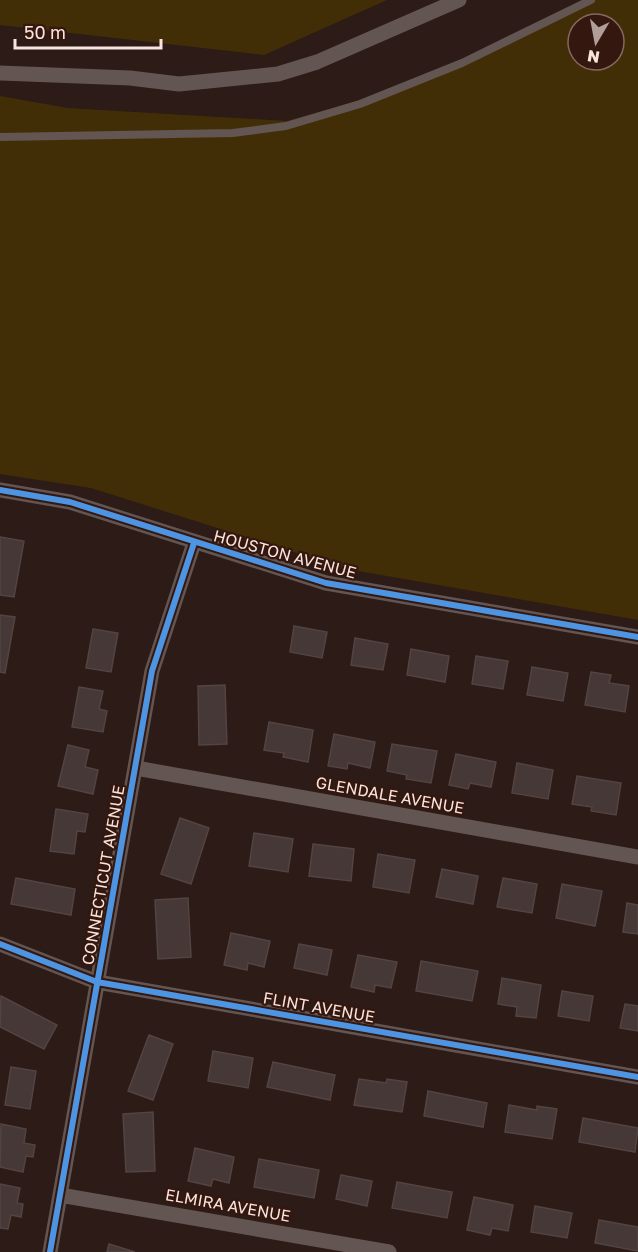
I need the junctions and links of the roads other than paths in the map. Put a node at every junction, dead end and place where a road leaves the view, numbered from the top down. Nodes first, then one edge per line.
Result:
1 (459, 0) edge
2 (591, 0) edge
3 (0, 73) edge
4 (0, 137) edge
5 (0, 490) edge
6 (194, 543) junction
7 (638, 638) edge
8 (136, 768) junction
9 (638, 857) edge
10 (0, 944) edge
11 (97, 982) junction
12 (638, 1077) edge
13 (60, 1195) junction
14 (50, 1252) edge
15 (389, 1252) edge

1 - 3 street
2 - 4 lane
5 - 6 street, HOUSTON AVENUE
6 - 7 street, HOUSTON AVENUE
6 - 8 street, CONNECTICUT AVENUE
8 - 9 street, GLENDALE AVENUE
8 - 11 street, CONNECTICUT AVENUE
10 - 11 street, FLINT AVENUE
11 - 12 street, FLINT AVENUE
11 - 13 street, CONNECTICUT AVENUE
13 - 14 street, CONNECTICUT AVENUE
13 - 15 street, ELMIRA AVENUE

